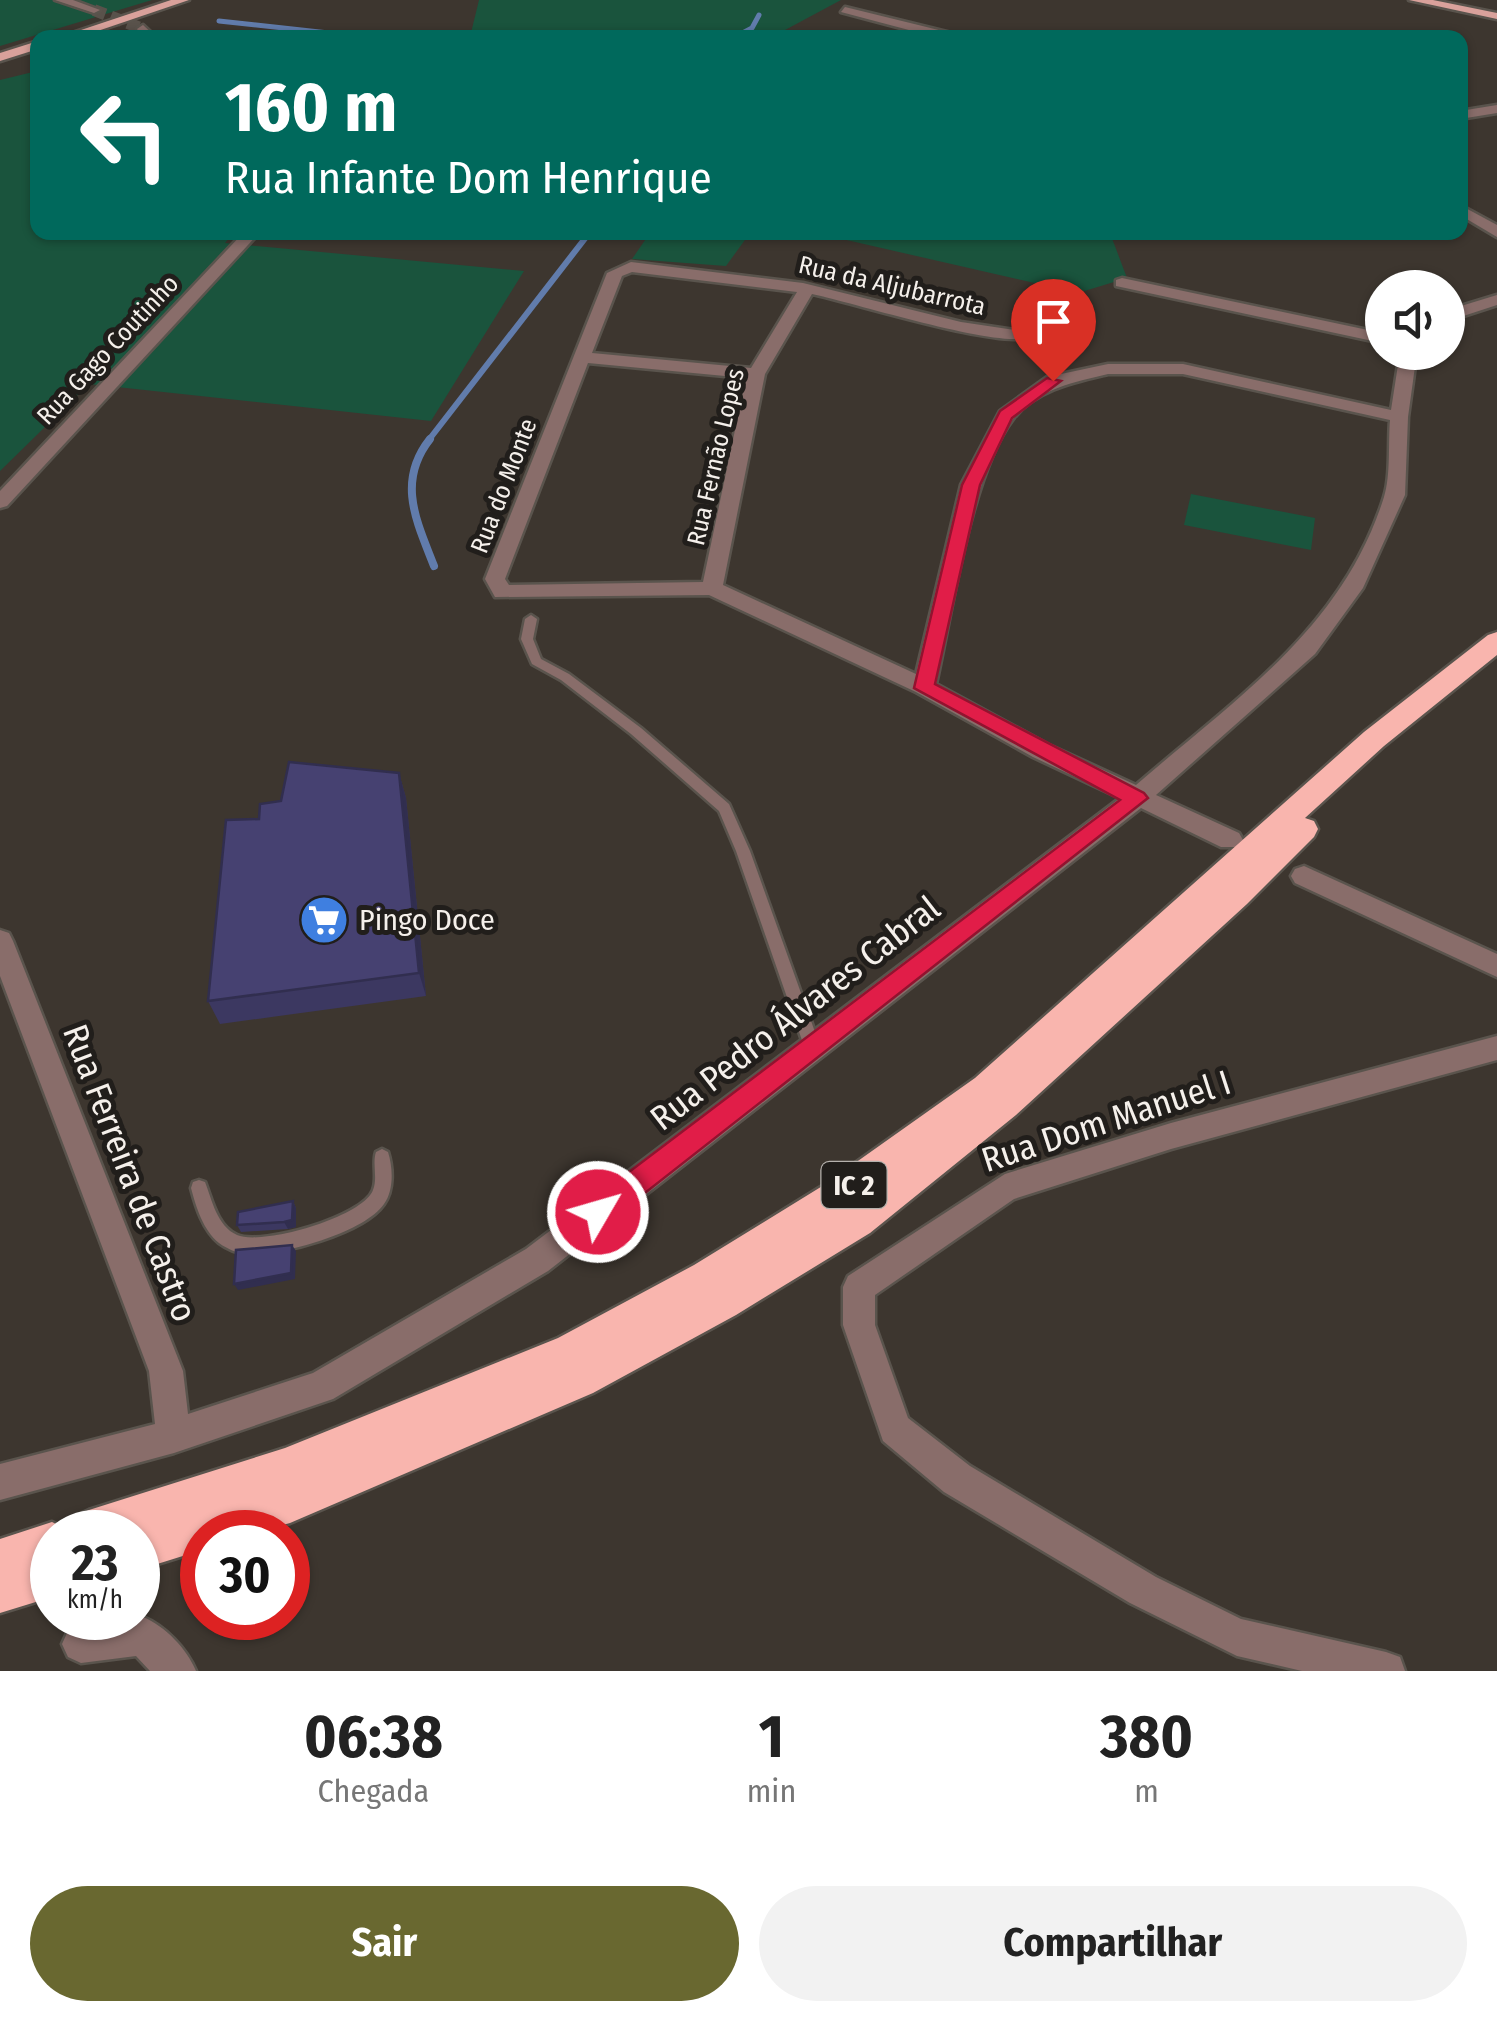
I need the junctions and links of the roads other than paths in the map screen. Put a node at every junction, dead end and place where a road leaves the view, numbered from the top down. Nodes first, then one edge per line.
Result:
1 (62, 0) edge
2 (183, 0) edge
3 (1415, 0) edge
4 (1429, 0) edge
5 (94, 10) dead end
6 (845, 10) dead end
7 (1497, 15) edge
8 (88, 30) edge
9 (923, 30) edge
10 (30, 48) edge
11 (0, 57) edge
12 (1497, 109) edge
13 (1468, 114) edge
14 (1468, 214) edge
15 (1497, 232) edge
16 (246, 240) edge
17 (631, 267) joint
18 (1122, 283) dead end
19 (807, 289) junction
20 (1497, 300) edge
21 (1465, 308) edge
22 (1365, 334) edge
23 (1022, 336) dead end
24 (580, 358) junction
25 (1406, 370) edge
26 (756, 374) junction
27 (1399, 417) junction
28 (0, 502) edge
29 (712, 588) junction
30 (531, 619) dead end
31 (1497, 641) edge
32 (1497, 660) edge
33 (924, 688) junction
34 (1136, 798) junction
35 (1230, 840) dead end
36 (1304, 876) dead end
37 (0, 941) edge
38 (1497, 966) edge
39 (812, 1046) junction
40 (1497, 1048) edge
41 (382, 1157) dead end
42 (199, 1188) dead end
43 (174, 1436) junction
44 (0, 1482) edge
45 (157, 1510) edge
46 (160, 1541) edge
47 (30, 1551) edge
48 (0, 1560) edge
49 (30, 1582) edge
50 (0, 1591) edge
51 (81, 1644) dead end
52 (177, 1671) edge
53 (1386, 1671) edge

1 - 5 street
2 - 8 main road
3 - 7 main road
4 - 7 main road
6 - 9 street
10 - 11 main road
12 - 13 street
14 - 15 street
16 - 28 street, Rua Gago Coutinho
17 - 19 street, Rua da Aljubarrota
17 - 24 street, Rua do Monte
18 - 22 street
19 - 23 street, Rua da Aljubarrota
19 - 26 street, Rua Fernão Lopes
20 - 21 street
24 - 26 street
24 - 29 street, Rua do Monte
25 - 27 street, Rua Pedro Álvares Cabral
26 - 29 street, Rua Fernão Lopes
27 - 33 street
27 - 34 street, Rua Pedro Álvares Cabral
29 - 33 street
30 - 39 lane
31 - 45 highway, IC 2
32 - 46 highway, IC 2
33 - 34 street
34 - 35 street
34 - 39 street, Rua Pedro Álvares Cabral
36 - 38 street
37 - 43 street, Rua Ferreira de Castro
39 - 43 street, Rua Pedro Álvares Cabral
40 - 53 street, Rua Dom Manuel I
41 - 42 lane
43 - 44 street, Rua Pedro Álvares Cabral
47 - 48 highway
49 - 50 highway
51 - 52 street

